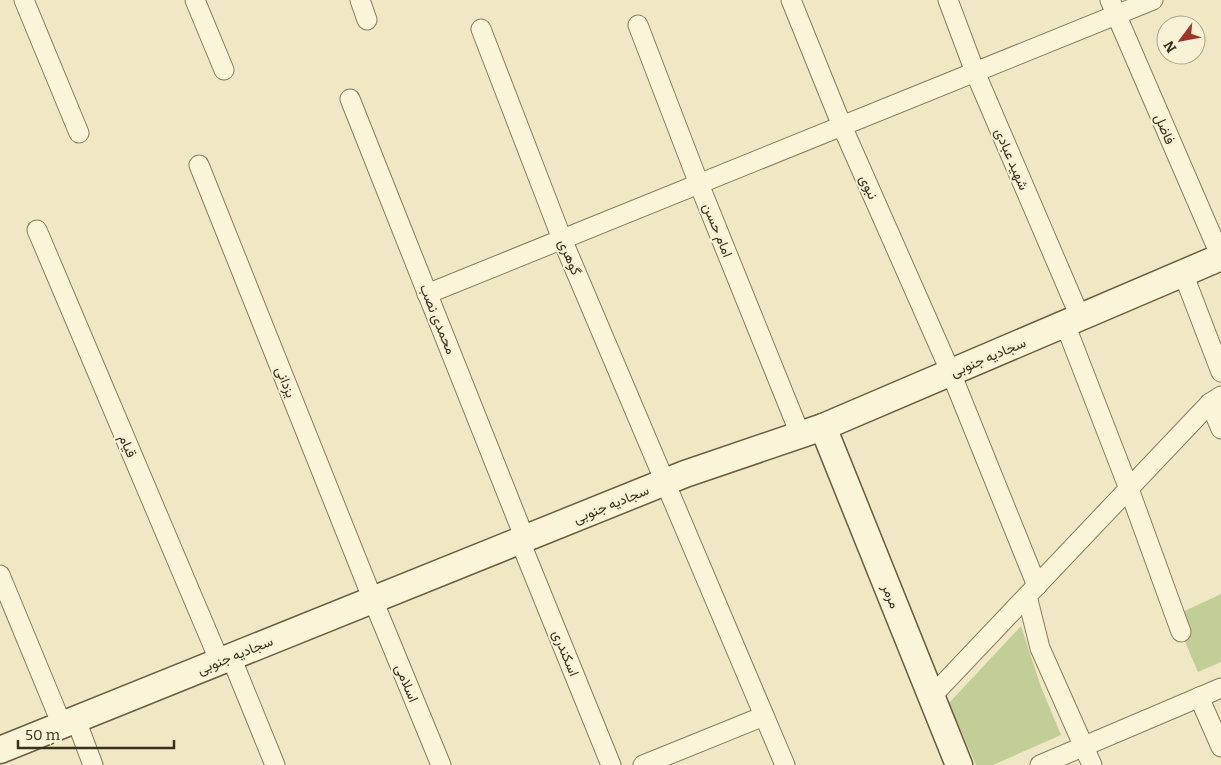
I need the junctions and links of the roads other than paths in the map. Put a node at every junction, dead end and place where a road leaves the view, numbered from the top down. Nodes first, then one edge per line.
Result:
1 (24, 0) edge
2 (195, 0) edge
3 (360, 0) edge
4 (791, 0) edge
5 (948, 0) edge
6 (1153, 0) edge
7 (1113, 8) edge
8 (367, 20) dead end
9 (638, 24) dead end
10 (480, 29) dead end
11 (224, 70) dead end
12 (975, 72) junction
13 (350, 99) dead end
14 (842, 126) junction
15 (79, 133) dead end
16 (199, 165) dead end
17 (699, 184) junction
18 (37, 230) dead end
19 (562, 239) junction
20 (1221, 257) edge
21 (1183, 273) junction
22 (428, 294) junction
23 (1072, 320) junction
24 (1221, 372) edge
25 (951, 373) junction
26 (1216, 399) edge
27 (1221, 429) edge
28 (812, 430) junction
29 (666, 482) junction
30 (1129, 489) junction
31 (523, 540) junction
32 (0, 576) edge
33 (1032, 591) junction
34 (373, 600) junction
35 (1181, 632) dead end
36 (225, 660) junction
37 (1221, 688) edge
38 (931, 697) junction
39 (1199, 697) junction
40 (764, 716) junction
41 (69, 722) junction
42 (1084, 746) junction
43 (1221, 747) edge
44 (0, 750) edge
45 (93, 765) edge
46 (274, 765) edge
47 (441, 765) edge
48 (612, 765) edge
49 (643, 765) edge
50 (785, 765) edge
51 (959, 765) edge
52 (1040, 765) edge
53 (1092, 765) edge

1 - 15 street
2 - 11 street
3 - 8 street
4 - 14 street, نبوی
5 - 12 street, شهید عبادی
6 - 7 street
7 - 12 street
7 - 20 street, فاضل
9 - 17 street, امام حسن
10 - 19 street, گوهری
12 - 14 street
12 - 23 street, شهید عبادی
13 - 22 street, محمدی نصب
14 - 17 street
14 - 25 street, نبوی
16 - 34 street, یزدانی
17 - 19 street
17 - 28 street, امام حسن
18 - 36 street, قیام
19 - 22 street
19 - 29 street, گوهری
20 - 21 street, سجادیه جنوبی
21 - 23 street, سجادیه جنوبی
21 - 24 street
22 - 31 street, محمدی نصب
23 - 25 street, سجادیه جنوبی
23 - 30 street, شهید عبادی
25 - 28 street, سجادیه جنوبی
25 - 33 street, نبوی
26 - 27 street
26 - 30 street
28 - 29 street, سجادیه جنوبی
28 - 38 street, مرمر
29 - 31 street, سجادیه جنوبی
29 - 40 street, گوهری
30 - 33 street
30 - 35 street, شهید عبادی
31 - 34 street, سجادیه جنوبی
31 - 48 street, اسکندری
32 - 41 street
33 - 38 street
33 - 42 street, نبوی
34 - 36 street, سجادیه جنوبی
34 - 47 street, اسلامی
36 - 41 street, سجادیه جنوبی
36 - 46 street, قیام
37 - 39 street
38 - 51 street, مرمر
39 - 42 street
39 - 43 street
40 - 49 street
40 - 50 street, گوهری
41 - 44 street, سجادیه جنوبی
41 - 45 street
42 - 52 street
42 - 53 street, نبوی

